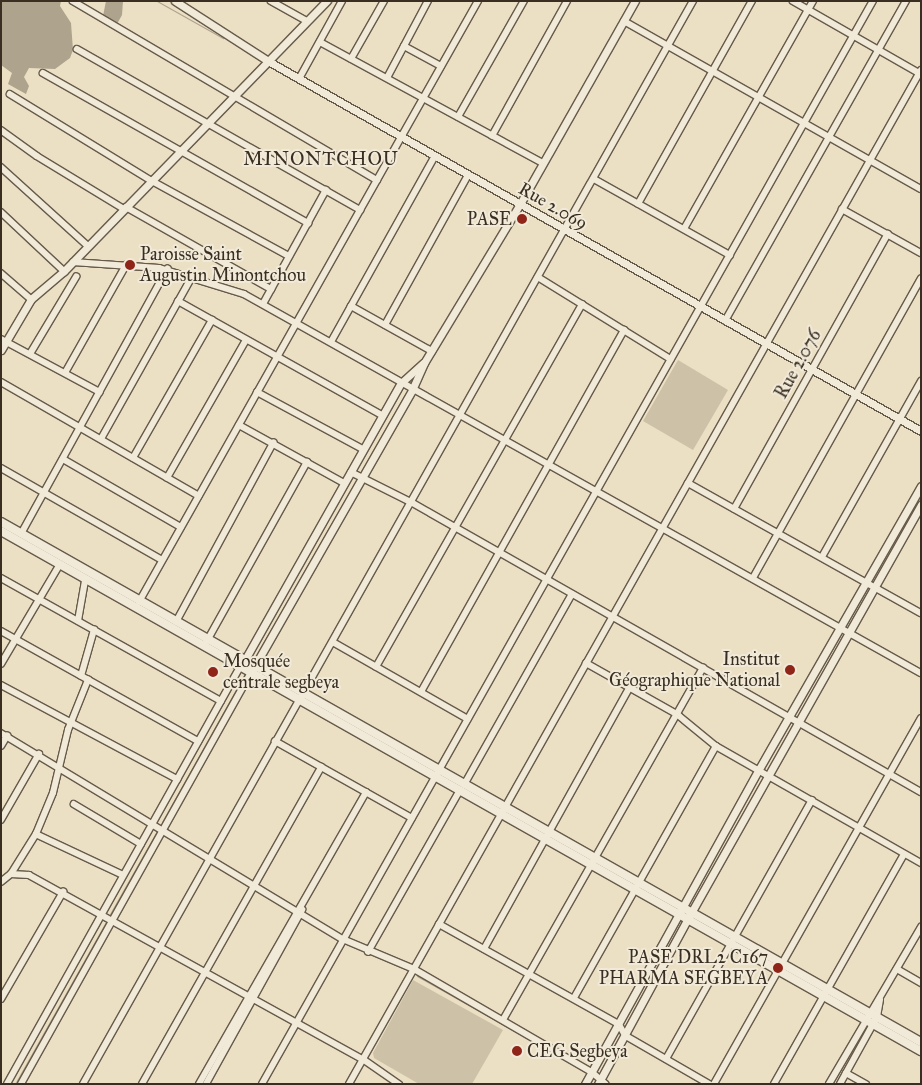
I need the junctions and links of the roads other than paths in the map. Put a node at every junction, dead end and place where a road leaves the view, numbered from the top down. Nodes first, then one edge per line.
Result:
1 (73, 1) edge
2 (175, 1) edge
3 (271, 1) edge
4 (326, 1) edge
5 (384, 1) edge
6 (428, 1) edge
7 (478, 1) edge
8 (524, 1) edge
9 (566, 1) edge
10 (693, 1) edge
11 (752, 1) edge
12 (794, 1) edge
13 (813, 1) edge
14 (873, 1) edge
15 (906, 1) edge
16 (340, 2) edge
17 (633, 2) edge
18 (808, 10) junction
19 (307, 21) junction
20 (624, 21) junction
21 (854, 36) junction
22 (320, 42) junction
23 (404, 46) junction
24 (669, 46) junction
25 (77, 49) dead end
26 (879, 50) junction
27 (351, 59) junction
28 (268, 61) junction
29 (441, 66) junction
30 (713, 71) junction
31 (920, 72) edge
32 (43, 73) dead end
33 (387, 78) junction
34 (299, 79) junction
35 (10, 94) dead end
36 (236, 95) junction
37 (759, 97) junction
38 (423, 98) junction
39 (458, 117) junction
40 (805, 123) junction
41 (207, 124) junction
42 (1, 130) edge
43 (492, 136) junction
44 (401, 137) junction
45 (829, 137) junction
46 (180, 152) junction
47 (435, 156) junction
48 (870, 160) junction
49 (543, 163) junction
50 (1, 167) edge
51 (468, 175) junction
52 (594, 179) junction
53 (377, 180) junction
54 (152, 181) junction
55 (921, 189) edge
56 (326, 190) junction
57 (520, 204) junction
58 (638, 204) junction
59 (125, 208) junction
60 (842, 209) junction
61 (360, 210) junction
62 (1, 212) edge
63 (308, 223) junction
64 (565, 230) junction
65 (684, 230) junction
66 (888, 234) junction
67 (88, 246) junction
68 (921, 252) edge
69 (730, 255) junction
70 (289, 256) junction
71 (73, 262) junction
72 (126, 265) junction
73 (167, 269) junction
74 (64, 271) junction
75 (1, 273) edge
76 (76, 277) dead end
77 (192, 277) junction
78 (538, 277) junction
79 (921, 279) edge
80 (271, 289) junction
81 (31, 299) junction
82 (178, 301) junction
83 (263, 304) junction
84 (582, 304) junction
85 (352, 306) junction
86 (701, 306) junction
87 (212, 320) junction
88 (726, 321) junction
89 (296, 323) junction
90 (385, 324) junction
91 (624, 330) junction
92 (3, 340) edge
93 (246, 340) junction
94 (331, 342) junction
95 (766, 344) junction
96 (1, 350) edge
97 (432, 351) junction
98 (30, 354) junction
99 (277, 357) junction
100 (672, 359) junction
101 (424, 363) junction
102 (812, 369) junction
103 (65, 373) junction
104 (921, 381) edge
105 (1, 382) edge
106 (401, 383) junction
107 (412, 390) junction
108 (100, 392) junction
109 (257, 392) junction
110 (856, 394) junction
111 (461, 415) junction
112 (382, 416) junction
113 (900, 419) junction
114 (239, 425) junction
115 (80, 427) junction
116 (921, 431) edge
117 (101, 439) junction
118 (504, 439) junction
119 (273, 443) junction
120 (363, 449) junction
121 (133, 458) junction
122 (62, 459) junction
123 (307, 462) junction
124 (550, 465) junction
125 (1, 468) edge
126 (351, 472) junction
127 (167, 478) junction
128 (360, 478) junction
129 (344, 483) junction
130 (688, 483) junction
131 (921, 486) edge
132 (597, 491) junction
133 (44, 492) junction
134 (199, 496) junction
135 (411, 502) junction
136 (921, 504) edge
137 (734, 508) junction
138 (1, 522) edge
139 (181, 526) junction
140 (454, 527) junction
141 (662, 528) junction
142 (1, 531) edge
143 (778, 533) junction
144 (21, 534) junction
145 (499, 552) junction
146 (822, 557) junction
147 (162, 560) junction
148 (59, 566) junction
149 (1, 578) edge
150 (753, 578) junction
151 (547, 580) junction
152 (85, 581) junction
153 (867, 582) junction
154 (874, 586) junction
155 (572, 594) junction
156 (39, 599) junction
157 (139, 602) junction
158 (921, 613) edge
159 (612, 617) junction
160 (78, 621) junction
161 (176, 622) junction
162 (841, 628) junction
163 (94, 630) junction
164 (1, 631) edge
165 (848, 632) junction
166 (16, 639) junction
167 (207, 640) junction
168 (333, 642) junction
169 (243, 663) junction
170 (586, 663) junction
171 (1, 664) edge
172 (376, 667) junction
173 (703, 668) junction
174 (253, 669) junction
175 (921, 673) edge
176 (81, 676) junction
177 (88, 680) junction
178 (1, 685) edge
179 (629, 688) junction
180 (303, 692) junction
181 (421, 692) junction
182 (298, 700) junction
183 (221, 701) junction
184 (676, 714) junction
185 (921, 718) edge
186 (468, 719) junction
187 (794, 721) junction
188 (70, 724) junction
189 (4, 735) edge
190 (275, 741) junction
191 (198, 742) junction
192 (1, 746) edge
193 (716, 746) junction
194 (39, 754) junction
195 (321, 767) junction
196 (759, 769) junction
197 (59, 770) junction
198 (437, 770) junction
199 (889, 774) junction
200 (768, 776) junction
201 (433, 778) junction
202 (177, 779) junction
203 (461, 789) junction
204 (366, 792) junction
205 (921, 792) edge
206 (812, 800) junction
207 (74, 804) dead end
208 (502, 810) junction
209 (412, 818) junction
210 (1, 820) edge
211 (151, 824) junction
212 (859, 827) junction
213 (162, 831) junction
214 (36, 834) junction
215 (548, 835) junction
216 (141, 844) junction
217 (904, 854) junction
218 (209, 858) junction
219 (591, 861) junction
220 (921, 863) edge
221 (11, 874) junction
222 (123, 875) junction
223 (1, 882) edge
224 (254, 884) junction
225 (635, 885) junction
226 (63, 892) junction
227 (299, 910) junction
228 (680, 910) junction
229 (102, 913) junction
230 (689, 916) junction
231 (114, 919) junction
232 (439, 924) junction
233 (921, 927) edge
234 (343, 939) junction
235 (734, 942) junction
236 (161, 946) junction
237 (484, 949) junction
238 (368, 952) junction
239 (780, 968) junction
240 (414, 969) junction
241 (897, 970) junction
242 (206, 971) junction
243 (529, 974) junction
244 (921, 982) edge
245 (825, 992) junction
246 (252, 996) junction
247 (574, 998) junction
248 (1, 999) edge
249 (871, 1019) junction
250 (503, 1020) junction
251 (297, 1022) junction
252 (619, 1024) junction
253 (626, 1036) junction
254 (921, 1042) edge
255 (921, 1051) edge
256 (363, 1059) junction
257 (666, 1060) junction
258 (592, 1072) junction
259 (846, 1073) junction
260 (601, 1083) edge
261 (7, 1084) edge
262 (21, 1084) edge
263 (83, 1084) edge
264 (142, 1084) edge
265 (199, 1084) edge
266 (206, 1084) edge
267 (262, 1084) edge
268 (349, 1084) edge
269 (399, 1084) edge
270 (585, 1084) edge
271 (710, 1084) edge
272 (714, 1084) edge
273 (774, 1084) edge
274 (829, 1084) edge
275 (840, 1084) edge
276 (866, 1084) edge

1 - 36 street
2 - 28 street, Rue 2.069
3 - 19 street
4 - 19 street
5 - 27 street
6 - 23 street
7 - 29 street
8 - 39 street
9 - 43 street
10 - 24 street
11 - 30 street
12 - 18 street
13 - 18 street
14 - 21 street
15 - 26 street
16 - 22 street
17 - 20 street
18 - 21 street
18 - 37 street
19 - 28 street
20 - 24 street
20 - 49 street
21 - 26 street
21 - 40 street
22 - 27 street
22 - 34 street
23 - 29 street
23 - 33 street
24 - 30 street
24 - 52 street
25 - 41 street
26 - 31 street
26 - 45 street
27 - 33 street
28 - 34 street, Rue 2.069
28 - 36 street
29 - 38 street
30 - 37 street
30 - 58 street
31 - 48 street
32 - 46 street
33 - 38 street
34 - 44 street, Rue 2.069
35 - 54 street
36 - 41 street
36 - 53 street
37 - 40 street
37 - 65 street
38 - 39 street
38 - 44 street
39 - 43 street
40 - 45 street
40 - 69 street
41 - 46 street
41 - 56 street
42 - 59 street
43 - 49 street
44 - 47 street, Rue 2.069
44 - 53 street
45 - 48 street
45 - 88 street
46 - 54 street
46 - 63 street
47 - 51 street, Rue 2.069
47 - 85 street
48 - 55 street
48 - 60 street
49 - 57 street
50 - 67 street
51 - 57 street, Rue 2.069
51 - 90 street
52 - 58 street
52 - 64 street
53 - 61 street
54 - 59 street
54 - 70 street
56 - 61 street
56 - 63 street
57 - 64 street, Rue 2.069
57 - 97 street
58 - 65 street
59 - 67 street
59 - 80 street
60 - 66 street
60 - 95 street
61 - 89 street
62 - 74 street
63 - 70 street
64 - 78 street
64 - 86 street, Rue 2.069
65 - 69 street
66 - 68 street
66 - 102 street, Rue 2.076
67 - 71 street
69 - 86 street
70 - 80 street
71 - 72 street
71 - 74 street
72 - 73 street
72 - 103 street
73 - 77 street
73 - 108 street
74 - 81 street
75 - 81 street
76 - 98 street
77 - 82 street
77 - 83 street
78 - 84 street
78 - 111 street
79 - 110 street
80 - 83 street
81 - 92 street
82 - 87 street
82 - 117 street
83 - 89 street
84 - 91 street
84 - 118 street
85 - 90 street
85 - 94 street
86 - 88 street, Rue 2.069
86 - 100 street
87 - 93 street
87 - 121 street
88 - 95 street, Rue 2.069
89 - 94 street
89 - 99 street
90 - 97 street
91 - 100 street
91 - 124 street
92 - 96 street
92 - 98 street
93 - 99 street
93 - 127 street
94 - 106 street
95 - 102 street, Rue 2.069
95 - 130 street
97 - 101 street
98 - 103 street
99 - 109 street
99 - 112 street
100 - 132 street
101 - 106 street
101 - 107 street
102 - 110 street, Rue 2.069
102 - 137 street, Rue 2.076
103 - 108 street
104 - 113 street
105 - 115 street
106 - 107 street
106 - 112 street
107 - 111 street
107 - 128 street
108 - 115 street
109 - 114 street
109 - 120 street
110 - 113 street, Rue 2.069
110 - 143 street
111 - 118 street
111 - 135 street
112 - 120 street
113 - 116 street, Rue 2.069
113 - 146 street
114 - 119 street
114 - 134 street
115 - 117 street
115 - 122 street
117 - 121 street
118 - 124 street
118 - 140 street
119 - 123 street
119 - 161 street
120 - 126 street
121 - 127 street
122 - 133 street
122 - 139 street
123 - 129 street
123 - 167 street
124 - 132 street
124 - 145 street
125 - 133 street
126 - 128 street
126 - 129 street
127 - 134 street
128 - 135 street
128 - 174 street
129 - 169 street
130 - 137 street
130 - 141 street
131 - 153 street
132 - 141 street
132 - 151 street
133 - 144 street
133 - 147 street
134 - 139 street
135 - 140 street
135 - 168 street
136 - 154 street
137 - 143 street
138 - 144 main road
139 - 147 street
140 - 145 street
140 - 172 street
141 - 150 street
141 - 159 street
142 - 148 main road
143 - 146 street
143 - 150 street
144 - 157 main road
145 - 151 street
145 - 181 street
146 - 153 street
147 - 157 street
148 - 152 main road
148 - 156 street
149 - 156 street
150 - 162 street
151 - 155 street
151 - 186 street
152 - 160 street
152 - 169 main road
153 - 154 street
153 - 162 street
154 - 158 street
154 - 165 street
155 - 159 street
155 - 203 street
156 - 160 street
156 - 166 street
157 - 161 main road
159 - 170 street
159 - 173 street
160 - 163 street
161 - 167 main road
162 - 165 street
162 - 187 street
163 - 176 street
163 - 183 street
164 - 166 street
165 - 175 street
165 - 187 street
166 - 171 street
166 - 176 street
167 - 169 main road
168 - 172 street
168 - 180 street
169 - 174 main road
169 - 183 street
170 - 179 street
170 - 208 street
172 - 181 street
173 - 184 street
173 - 187 street
174 - 180 main road
174 - 182 main road
174 - 213 street
176 - 177 street
177 - 188 street
177 - 191 street
178 - 188 street
179 - 184 street
179 - 215 street
180 - 182 street
180 - 198 main road
181 - 186 street
182 - 190 street
182 - 201 main road
183 - 191 street
184 - 193 street
184 - 219 street
185 - 199 street
186 - 198 street
187 - 196 street
187 - 199 street
187 - 200 street
188 - 197 street
188 - 202 street
189 - 192 street
189 - 194 street
190 - 195 street
190 - 218 street
191 - 202 street
193 - 196 street
193 - 225 street
194 - 197 street
194 - 210 street
195 - 204 street
195 - 224 street
196 - 200 street
196 - 228 street
197 - 211 street
197 - 214 street
198 - 201 street
198 - 203 main road
199 - 205 street
199 - 212 street
200 - 206 street
200 - 230 street
201 - 203 main road
201 - 209 street
202 - 211 street
203 - 208 main road
203 - 238 street
204 - 209 street
204 - 227 street
206 - 212 street
206 - 235 street
207 - 216 street
208 - 215 main road
208 - 232 street
209 - 234 street
211 - 213 street
211 - 216 street
212 - 217 street
212 - 239 street
213 - 218 street
213 - 231 street
214 - 221 street
214 - 222 street
215 - 219 main road
215 - 237 street
216 - 222 street
217 - 220 street
217 - 245 street
218 - 224 street
218 - 236 street
219 - 225 main road
219 - 243 street
221 - 223 street
221 - 226 street
222 - 229 street
224 - 227 street
224 - 242 street
225 - 228 main road
225 - 247 street
226 - 229 street
226 - 248 street
227 - 234 street
227 - 246 street
228 - 230 main road
228 - 252 street
229 - 231 street
229 - 261 street
230 - 235 main road
230 - 253 street
231 - 236 street
231 - 262 street
232 - 237 street
232 - 240 street
233 - 241 street
234 - 238 street
234 - 251 street
235 - 239 main road
235 - 257 street
236 - 242 street
236 - 263 street
237 - 243 street
238 - 240 street
239 - 245 main road
239 - 272 street
240 - 250 street
240 - 256 street
241 - 244 street
241 - 249 street
242 - 246 street
242 - 264 street
243 - 247 street
243 - 250 street
245 - 249 main road
245 - 273 street
246 - 251 street
246 - 265 street
246 - 266 street
247 - 252 street
249 - 254 main road
249 - 255 main road
249 - 259 street
249 - 274 street
250 - 258 street
251 - 256 street
251 - 267 street
252 - 253 street
252 - 258 street
253 - 257 street
253 - 260 street
256 - 268 street
256 - 269 street
257 - 271 street
258 - 260 street
258 - 270 street
259 - 275 street
259 - 276 street

